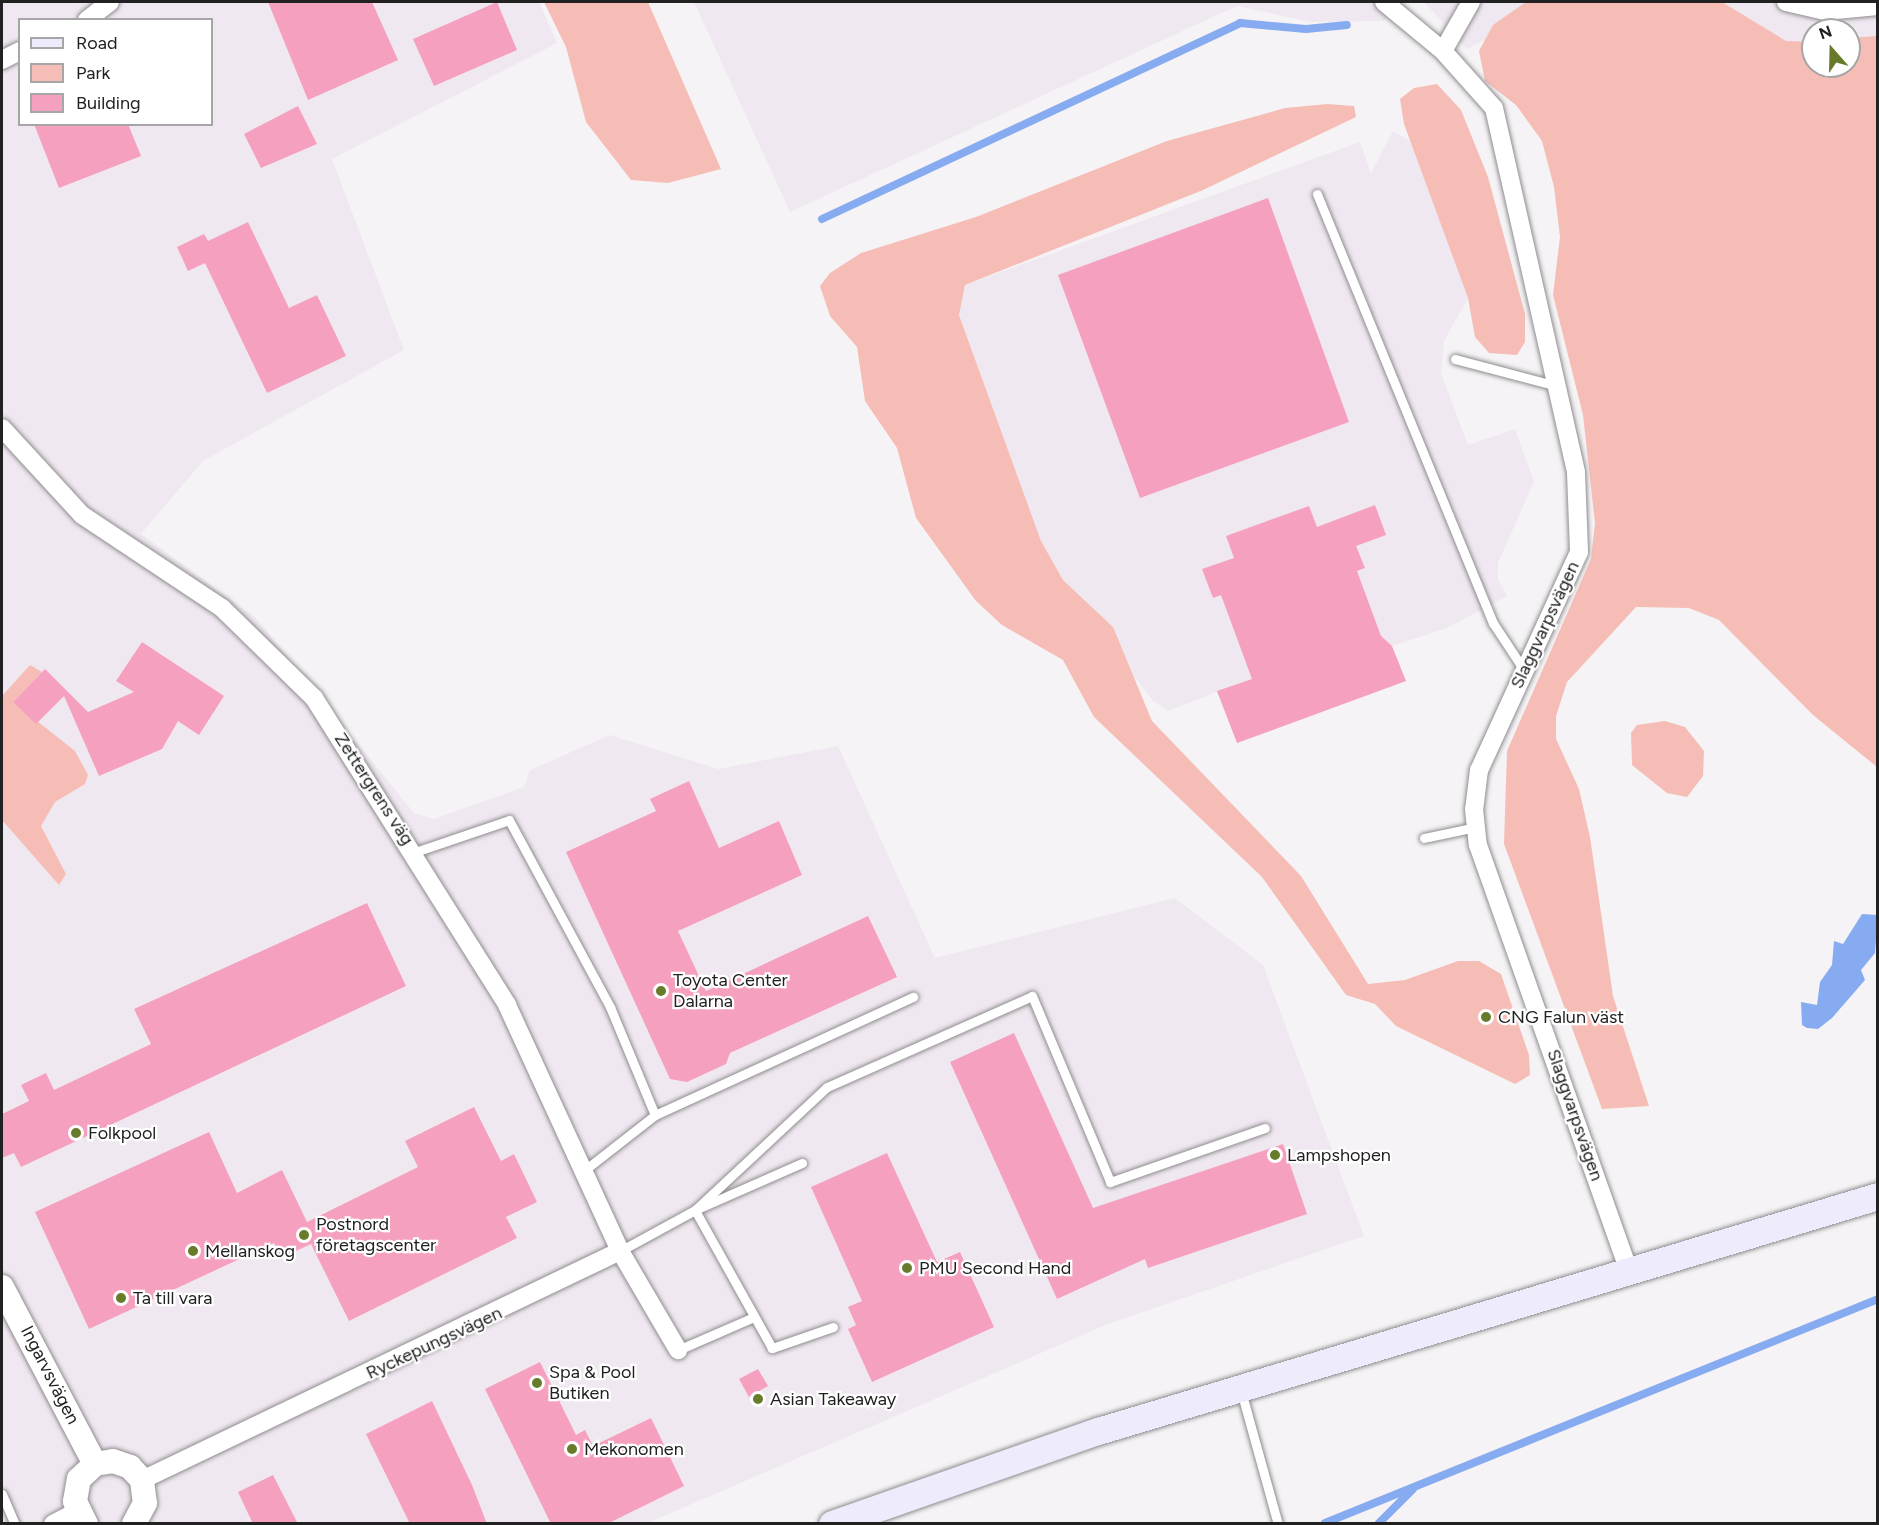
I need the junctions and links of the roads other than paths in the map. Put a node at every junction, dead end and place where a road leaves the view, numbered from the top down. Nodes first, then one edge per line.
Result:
1 (110, 2) edge
2 (1384, 2) edge
3 (1472, 2) edge
4 (1786, 2) edge
5 (1878, 6) edge
6 (90, 18) edge
7 (1443, 51) junction
8 (18, 52) edge
9 (2, 60) edge
10 (1317, 194) dead end
11 (1455, 359) dead end
12 (1558, 386) junction
13 (3, 433) edge
14 (1525, 670) junction
15 (1476, 827) junction
16 (1424, 838) dead end
17 (415, 852) junction
18 (913, 998) dead end
19 (656, 1115) junction
20 (1266, 1128) dead end
21 (802, 1163) dead end
22 (586, 1169) junction
23 (1878, 1196) edge
24 (695, 1210) junction
25 (620, 1251) junction
26 (1629, 1271) junction
27 (2, 1287) edge
28 (754, 1317) junction
29 (834, 1327) dead end
30 (678, 1350) joint
31 (1240, 1388) junction
32 (95, 1464) junction
33 (142, 1480) junction
34 (2, 1494) edge
35 (82, 1517) edge
36 (15, 1524) edge
37 (53, 1524) edge
38 (134, 1524) edge
39 (832, 1524) edge
40 (1278, 1524) edge

1 - 6 street
2 - 7 street, Slaggvarpsvägen
3 - 7 street
4 - 5 street
7 - 12 street, Slaggvarpsvägen
8 - 9 street
10 - 14 lane
11 - 12 lane
12 - 14 street, Slaggvarpsvägen
13 - 17 street, Zettergrens väg
14 - 15 street, Slaggvarpsvägen
15 - 16 lane
15 - 26 street, Slaggvarpsvägen
17 - 19 lane
17 - 22 street, Zettergrens väg
18 - 19 lane
19 - 22 lane
20 - 24 lane
21 - 24 lane
22 - 25 street, Zettergrens väg
23 - 26 main road
24 - 25 lane
24 - 28 lane
25 - 30 street
25 - 33 street, Ryckepungsvägen
26 - 31 main road
27 - 32 street, Ingarvsvägen
28 - 29 lane
28 - 30 lane
31 - 39 main road
31 - 40 lane
32 - 33 street
32 - 35 street
33 - 38 street
34 - 36 lane
35 - 37 street

